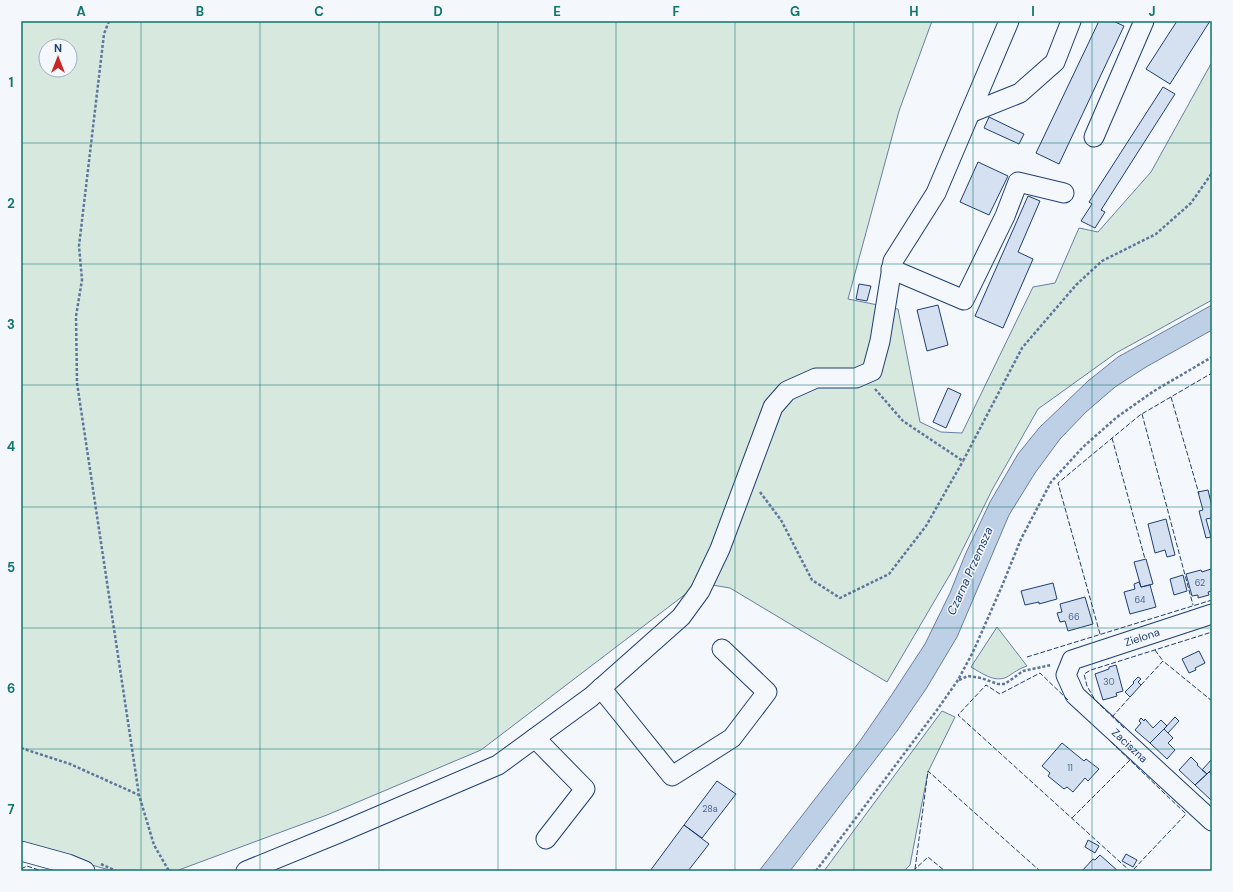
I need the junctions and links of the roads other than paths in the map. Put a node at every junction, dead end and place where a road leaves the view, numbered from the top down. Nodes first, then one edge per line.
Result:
1 (1009, 21) edge
2 (1071, 21) edge
3 (1144, 21) edge
4 (970, 113) junction
5 (1094, 137) dead end
6 (1064, 193) dead end
7 (892, 269) junction
8 (1212, 614) edge
9 (722, 649) dead end
10 (1072, 660) joint
11 (601, 688) junction
12 (536, 738) junction
13 (1212, 821) edge
14 (546, 839) dead end
15 (21, 851) edge
16 (85, 871) edge
17 (246, 871) edge

1 - 4 street
2 - 4 street
3 - 5 street
4 - 7 street
6 - 7 street
7 - 11 street
8 - 10 street, Zielona
9 - 11 street
10 - 13 street, Zaciszna
11 - 12 street
12 - 14 street
12 - 17 street
15 - 16 street

